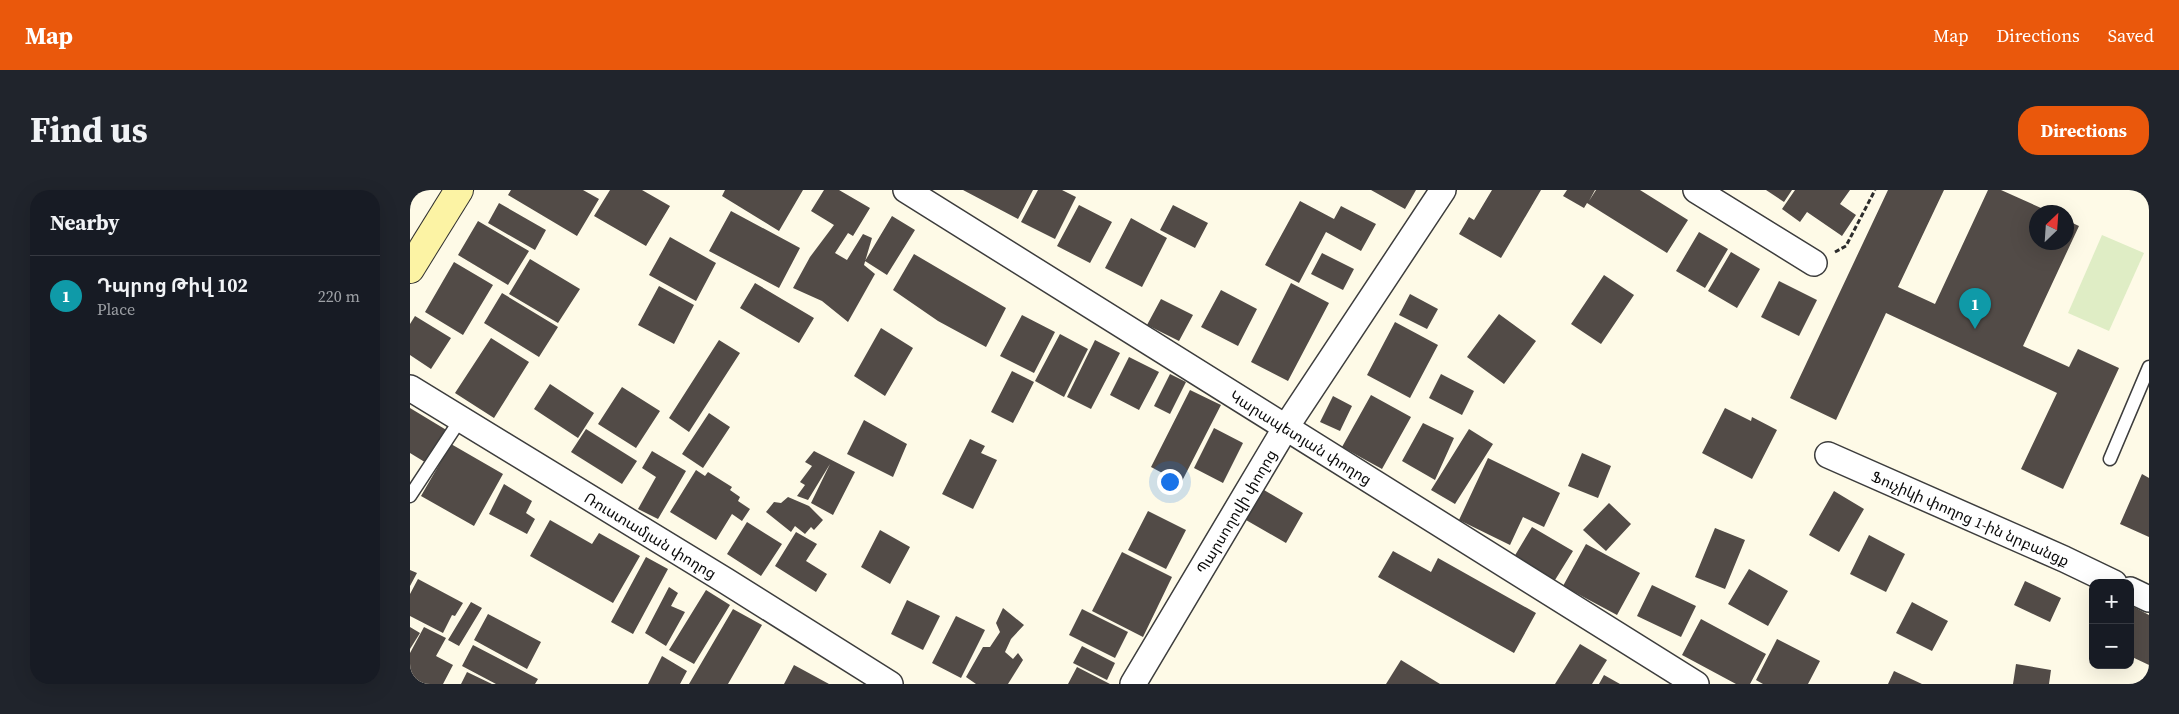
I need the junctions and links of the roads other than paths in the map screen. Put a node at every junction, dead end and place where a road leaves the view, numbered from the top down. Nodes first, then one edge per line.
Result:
1 (459, 190) edge
2 (906, 190) edge
3 (1443, 190) edge
4 (1696, 190) edge
5 (1814, 263) road end
6 (410, 269) edge
7 (2149, 367) edge
8 (410, 388) edge
9 (460, 420) junction
10 (1286, 427) junction
11 (1828, 455) dead end
12 (2110, 459) dead end
13 (410, 496) edge
14 (2106, 579) edge
15 (2134, 592) edge
16 (2149, 600) edge
17 (890, 684) edge
18 (1133, 684) edge
19 (1696, 684) edge

1 - 6 main road
2 - 10 street, Կարապետյան փողոց
3 - 10 street, Պարսողովի փողոց
4 - 5 street
7 - 12 lane
8 - 9 street, Ռուստամյան փողոց
9 - 13 lane
9 - 17 street, Ռուստամյան փողոց
10 - 18 street, Պարսողովի փողոց
10 - 19 street, Կարապետյան փողոց
11 - 14 street, Ֆուչիկի փողոց 1-ին նրբանցք
15 - 16 street

